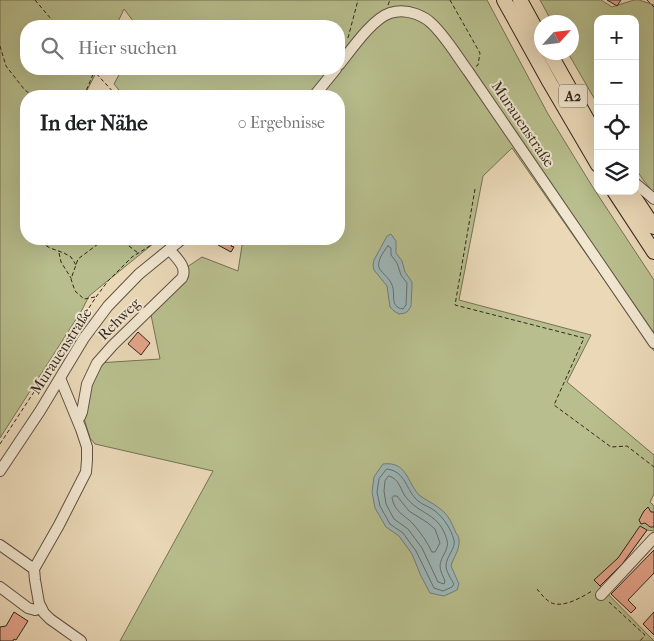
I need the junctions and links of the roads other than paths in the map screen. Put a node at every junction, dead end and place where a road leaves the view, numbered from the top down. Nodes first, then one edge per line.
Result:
1 (504, 0) edge
2 (520, 0) edge
3 (534, 25) edge
4 (345, 58) edge
5 (554, 60) edge
6 (331, 75) edge
7 (319, 90) edge
8 (594, 132) edge
9 (594, 158) edge
10 (639, 186) edge
11 (617, 195) edge
12 (633, 195) edge
13 (654, 199) edge
14 (654, 227) edge
15 (167, 246) joint
16 (654, 252) edge
17 (654, 343) edge
18 (60, 378) junction
19 (77, 419) junction
20 (0, 470) edge
21 (654, 538) edge
22 (0, 545) edge
23 (34, 569) junction
24 (0, 587) edge
25 (601, 595) road end
26 (41, 609) junction
27 (81, 641) edge

1 - 9 highway, A2
2 - 3 highway
4 - 17 street, Murauenstraße
5 - 8 highway, A2
6 - 7 street
10 - 13 street
11 - 16 highway
12 - 14 highway
15 - 18 street, Murauenstraße
15 - 19 street, Rehweg
18 - 19 street
18 - 20 street, Murauenstraße
19 - 23 street
21 - 25 street
22 - 23 street
23 - 26 street
24 - 26 street
26 - 27 street

